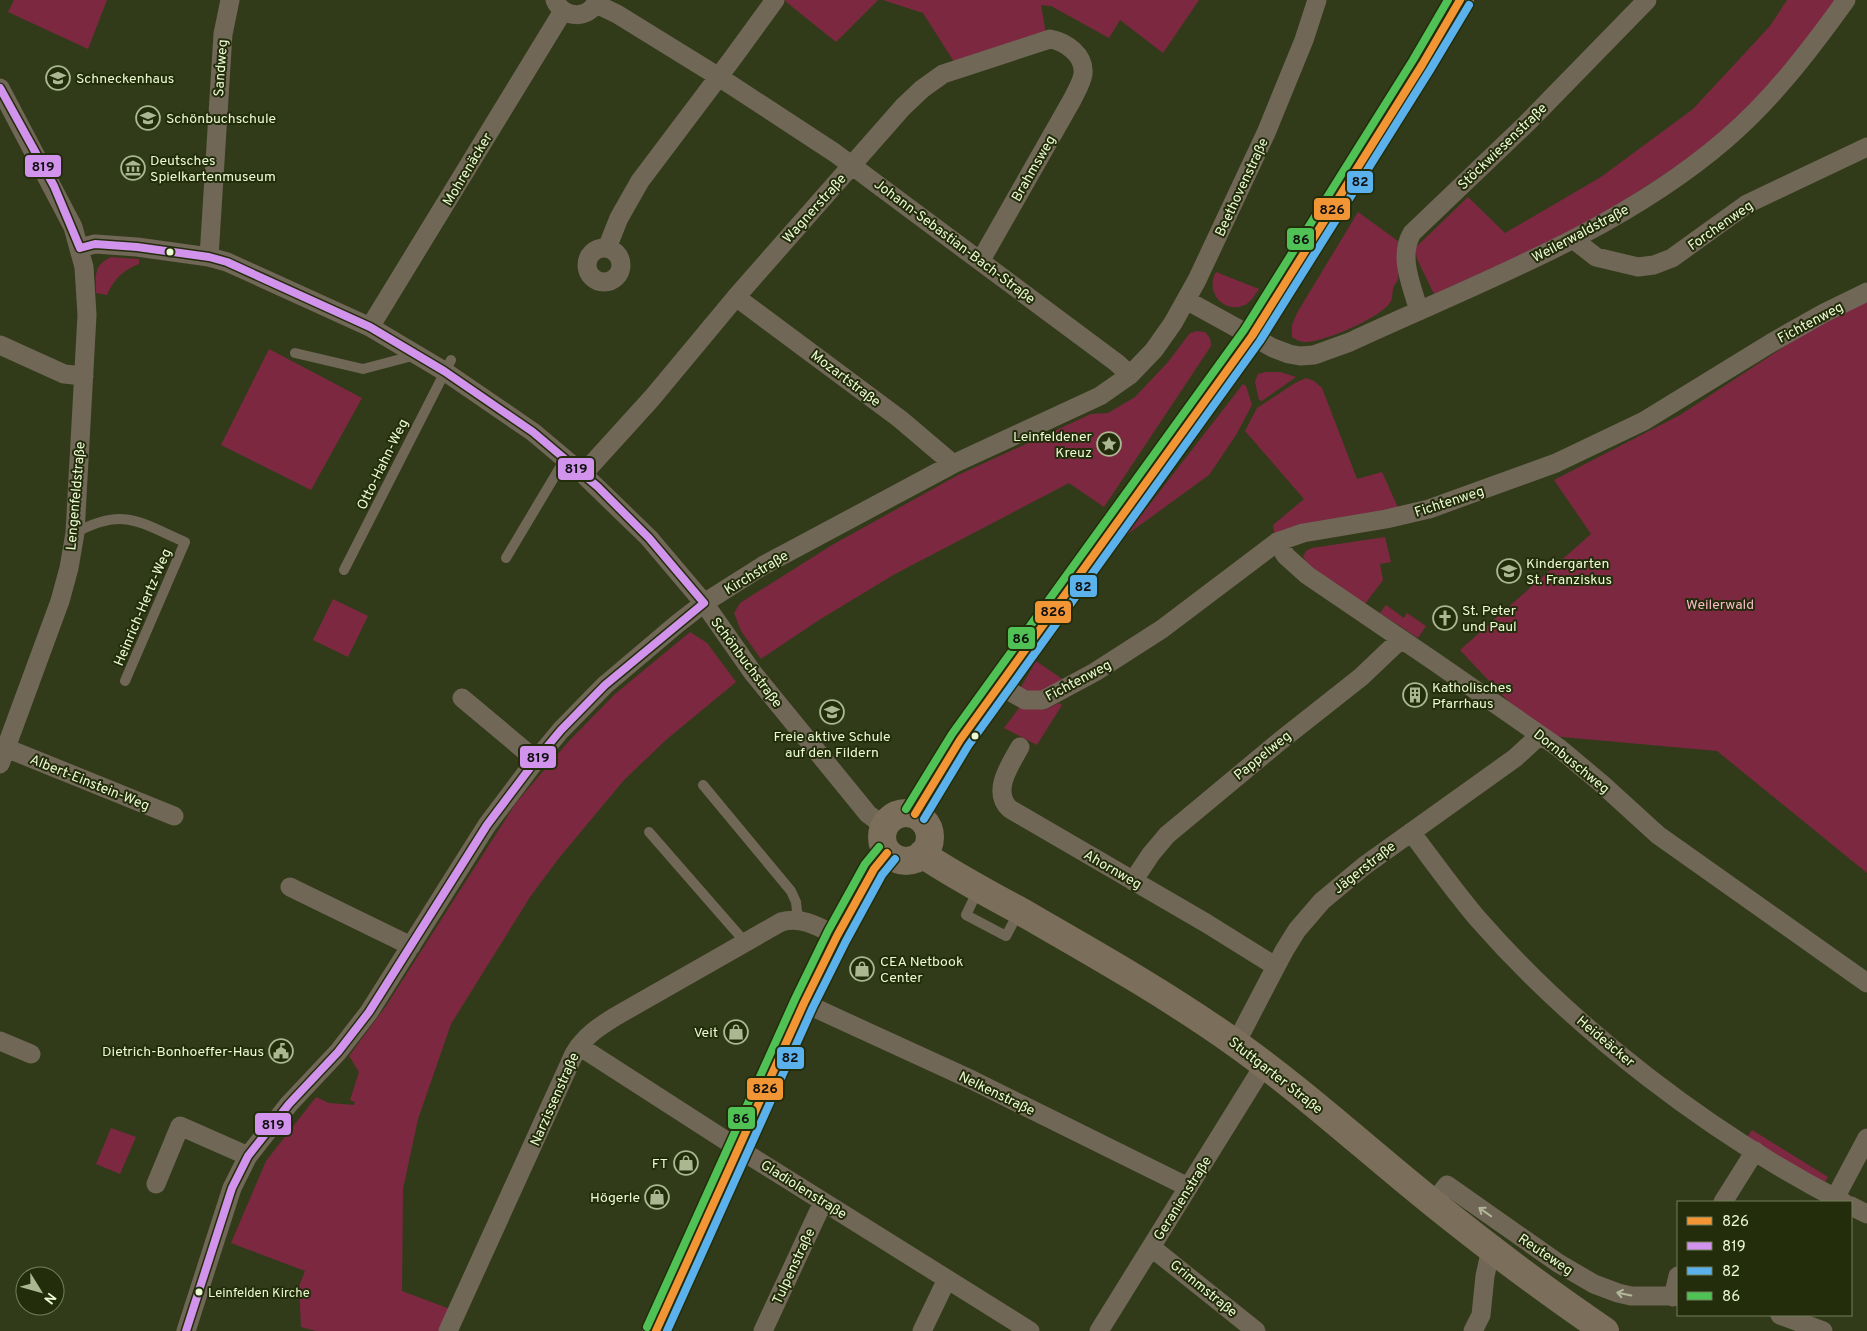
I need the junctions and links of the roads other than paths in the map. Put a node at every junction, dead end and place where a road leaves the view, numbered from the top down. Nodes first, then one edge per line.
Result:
1 (230, 0) edge
2 (775, 0) edge
3 (1317, 0) edge
4 (1460, 0) edge
5 (1647, 0) edge
6 (1846, 0) edge
7 (597, 2) edge
8 (559, 6) edge
9 (1083, 74) joint
10 (719, 77) junction
11 (0, 88) edge
12 (1867, 147) edge
13 (852, 166) junction
14 (1574, 239) junction
15 (80, 248) junction
16 (607, 248) dead end
17 (209, 257) junction
18 (980, 260) junction
19 (1867, 292) edge
20 (736, 297) junction
21 (1186, 300) junction
22 (1419, 311) junction
23 (370, 327) junction
24 (1252, 336) junction
25 (0, 345) edge
26 (295, 353) dead end
27 (417, 355) junction
28 (447, 366) junction
29 (1130, 375) junction
30 (84, 376) junction
31 (565, 459) junction
32 (953, 464) junction
33 (583, 474) junction
34 (75, 533) junction
35 (1277, 542) junction
36 (506, 558) dead end
37 (344, 570) dead end
38 (704, 603) junction
39 (1401, 639) junction
40 (125, 681) dead end
41 (1000, 686) junction
42 (462, 698) dead end
43 (1540, 735) junction
44 (1020, 747) dead end
45 (3, 756) edge
46 (536, 760) junction
47 (703, 785) dead end
48 (915, 814) junction
49 (174, 816) dead end
50 (884, 826) junction
51 (649, 832) dead end
52 (1411, 832) junction
53 (887, 853) junction
54 (922, 854) junction
55 (1133, 881) junction
56 (290, 888) dead end
57 (798, 920) junction
58 (837, 936) junction
59 (745, 942) junction
60 (411, 946) junction
61 (1275, 966) junction
62 (1867, 982) edge
63 (804, 1003) junction
64 (0, 1041) edge
65 (1236, 1044) junction
66 (579, 1046) junction
67 (31, 1054) dead end
68 (1264, 1064) junction
69 (1867, 1138) edge
70 (739, 1149) junction
71 (1755, 1151) junction
72 (248, 1156) junction
73 (156, 1184) dead end
74 (1188, 1187) junction
75 (1724, 1201) edge
76 (1841, 1201) edge
77 (1843, 1201) edge
78 (823, 1202) junction
79 (1433, 1203) junction
80 (1852, 1206) edge
81 (1867, 1214) edge
82 (1151, 1247) junction
83 (1491, 1249) junction
84 (947, 1280) junction
85 (1677, 1283) edge
86 (1675, 1296) edge
87 (1783, 1316) edge
88 (186, 1331) edge
89 (448, 1331) edge
90 (656, 1331) edge
91 (763, 1331) edge
92 (922, 1331) edge
93 (1030, 1331) edge
94 (1099, 1331) edge
95 (1256, 1331) edge
96 (1473, 1331) edge
97 (1605, 1331) edge
98 (1823, 1331) edge

1 - 17 street, Sandweg
2 - 10 street
3 - 21 street, Beethovenstraße
4 - 24 main road
5 - 22 street, Stöckwiesenstraße
6 - 14 street, Weilerwaldstraße
7 - 8 street
7 - 10 street, Johann-Sebastian-Bach-Straße
8 - 23 street, Mohrenäcker
9 - 13 street, Wagnerstraße
9 - 18 street, Brahmsweg
10 - 13 street, Johann-Sebastian-Bach-Straße
10 - 16 street
11 - 15 street
12 - 14 street, Forchenweg
13 - 18 street, Johann-Sebastian-Bach-Straße
13 - 20 street, Wagnerstraße
14 - 22 street, Weilerwaldstraße
15 - 17 street, Schönbuchstraße
15 - 30 street, Lengenfeldstraße
17 - 23 street, Schönbuchstraße
18 - 29 street, Johann-Sebastian-Bach-Straße
19 - 35 street, Fichtenweg
20 - 32 street, Mozartstraße
20 - 33 street, Wagnerstraße
21 - 24 street
21 - 29 street, Kirchstraße
22 - 24 street, Weilerwaldstraße
23 - 27 street, Schönbuchstraße
24 - 41 main road
25 - 30 street
26 - 27 lane
27 - 28 street, Schönbuchstraße
28 - 31 street, Schönbuchstraße
28 - 37 lane, Otto-Hahn-Weg
29 - 32 street, Kirchstraße
30 - 34 street, Lengenfeldstraße
31 - 33 street, Schönbuchstraße
31 - 36 lane
32 - 38 street, Kirchstraße
33 - 38 street, Schönbuchstraße
34 - 40 lane, Heinrich-Hertz-Weg
34 - 45 street, Lengenfeldstraße
35 - 39 street, Dornbuschweg
35 - 41 street, Fichtenweg
38 - 46 street, Kirchstraße
38 - 50 street, Schönbuchstraße
39 - 43 street, Dornbuschweg
39 - 55 street, Pappelweg
41 - 48 main road
42 - 46 street
43 - 52 street, Jägerstraße
43 - 62 street, Dornbuschweg
44 - 55 street, Ahornweg
45 - 49 street, Albert-Einstein-Weg
46 - 60 street, Kirchstraße
47 - 57 lane
48 - 50 main road
48 - 54 main road
50 - 53 main road
51 - 59 lane
52 - 61 street, Jägerstraße
52 - 71 street, Heideäcker
53 - 54 main road
53 - 58 main road
54 - 65 main road, Stuttgarter Straße
55 - 61 street, Ahornweg
56 - 60 street
57 - 58 street
57 - 59 street, Narzissenstraße
58 - 63 main road
59 - 66 street, Narzissenstraße
60 - 72 street, Kirchstraße
61 - 65 street, Jägerstraße
63 - 70 main road
63 - 74 street, Nelkenstraße
64 - 67 street
65 - 68 main road, Stuttgarter Straße
66 - 70 street, Gladiolenstraße
66 - 89 street, Narzissenstraße
68 - 74 street, Geranienstraße
68 - 79 main road, Stuttgarter Straße
69 - 77 street
70 - 78 street, Gladiolenstraße
70 - 90 main road
71 - 75 street
71 - 76 street, Heideäcker
72 - 73 street
72 - 88 street, Kirchstraße
74 - 82 street, Geranienstraße
78 - 84 street, Gladiolenstraße
78 - 91 street, Tulpenstraße
79 - 83 main road, Stuttgarter Straße
86 -> 79 street, Reuteweg
80 - 81 street, Heideäcker
82 - 94 street, Geranienstraße
82 - 95 street, Grimmstraße
83 - 96 street
83 - 97 main road, Stuttgarter Straße
84 - 92 street
84 - 93 street, Gladiolenstraße
85 - 86 street
87 - 98 street

